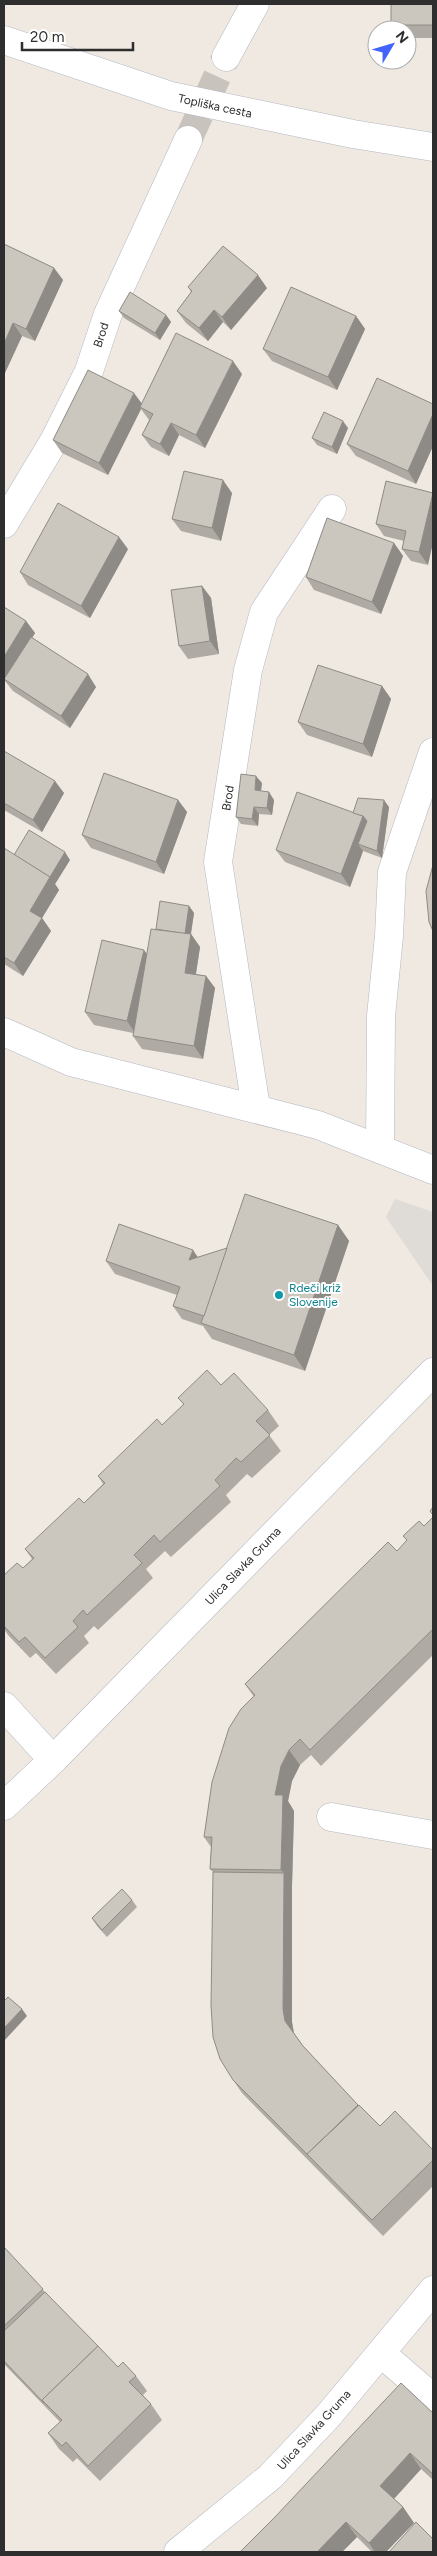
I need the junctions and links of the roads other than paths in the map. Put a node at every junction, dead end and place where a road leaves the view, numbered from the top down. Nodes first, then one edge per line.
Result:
1 (256, 4) edge
2 (4, 40) edge
3 (226, 57) tunnel mouth
4 (188, 140) tunnel mouth
5 (433, 146) edge
6 (332, 510) dead end
7 (4, 524) edge
8 (433, 752) edge
9 (4, 1032) edge
10 (256, 1108) junction
11 (380, 1149) junction
12 (433, 1170) edge
13 (433, 1372) edge
14 (4, 1706) edge
15 (53, 1760) junction
16 (4, 1806) edge
17 (331, 1817) dead end
18 (433, 1835) edge
19 (433, 2290) edge
20 (382, 2354) junction
21 (433, 2398) edge
22 (178, 2552) edge

1 - 3 street
2 - 5 street, Topliška cesta
4 - 7 street, Brod
6 - 10 street, Brod
8 - 11 street
9 - 10 street
10 - 11 street
11 - 12 street
13 - 15 street, Ulica Slavka Gruma
14 - 15 street
15 - 16 street, Ulica Slavka Gruma
17 - 18 street
19 - 20 street, Ulica Slavka Gruma
20 - 21 street
20 - 22 street, Ulica Slavka Gruma

